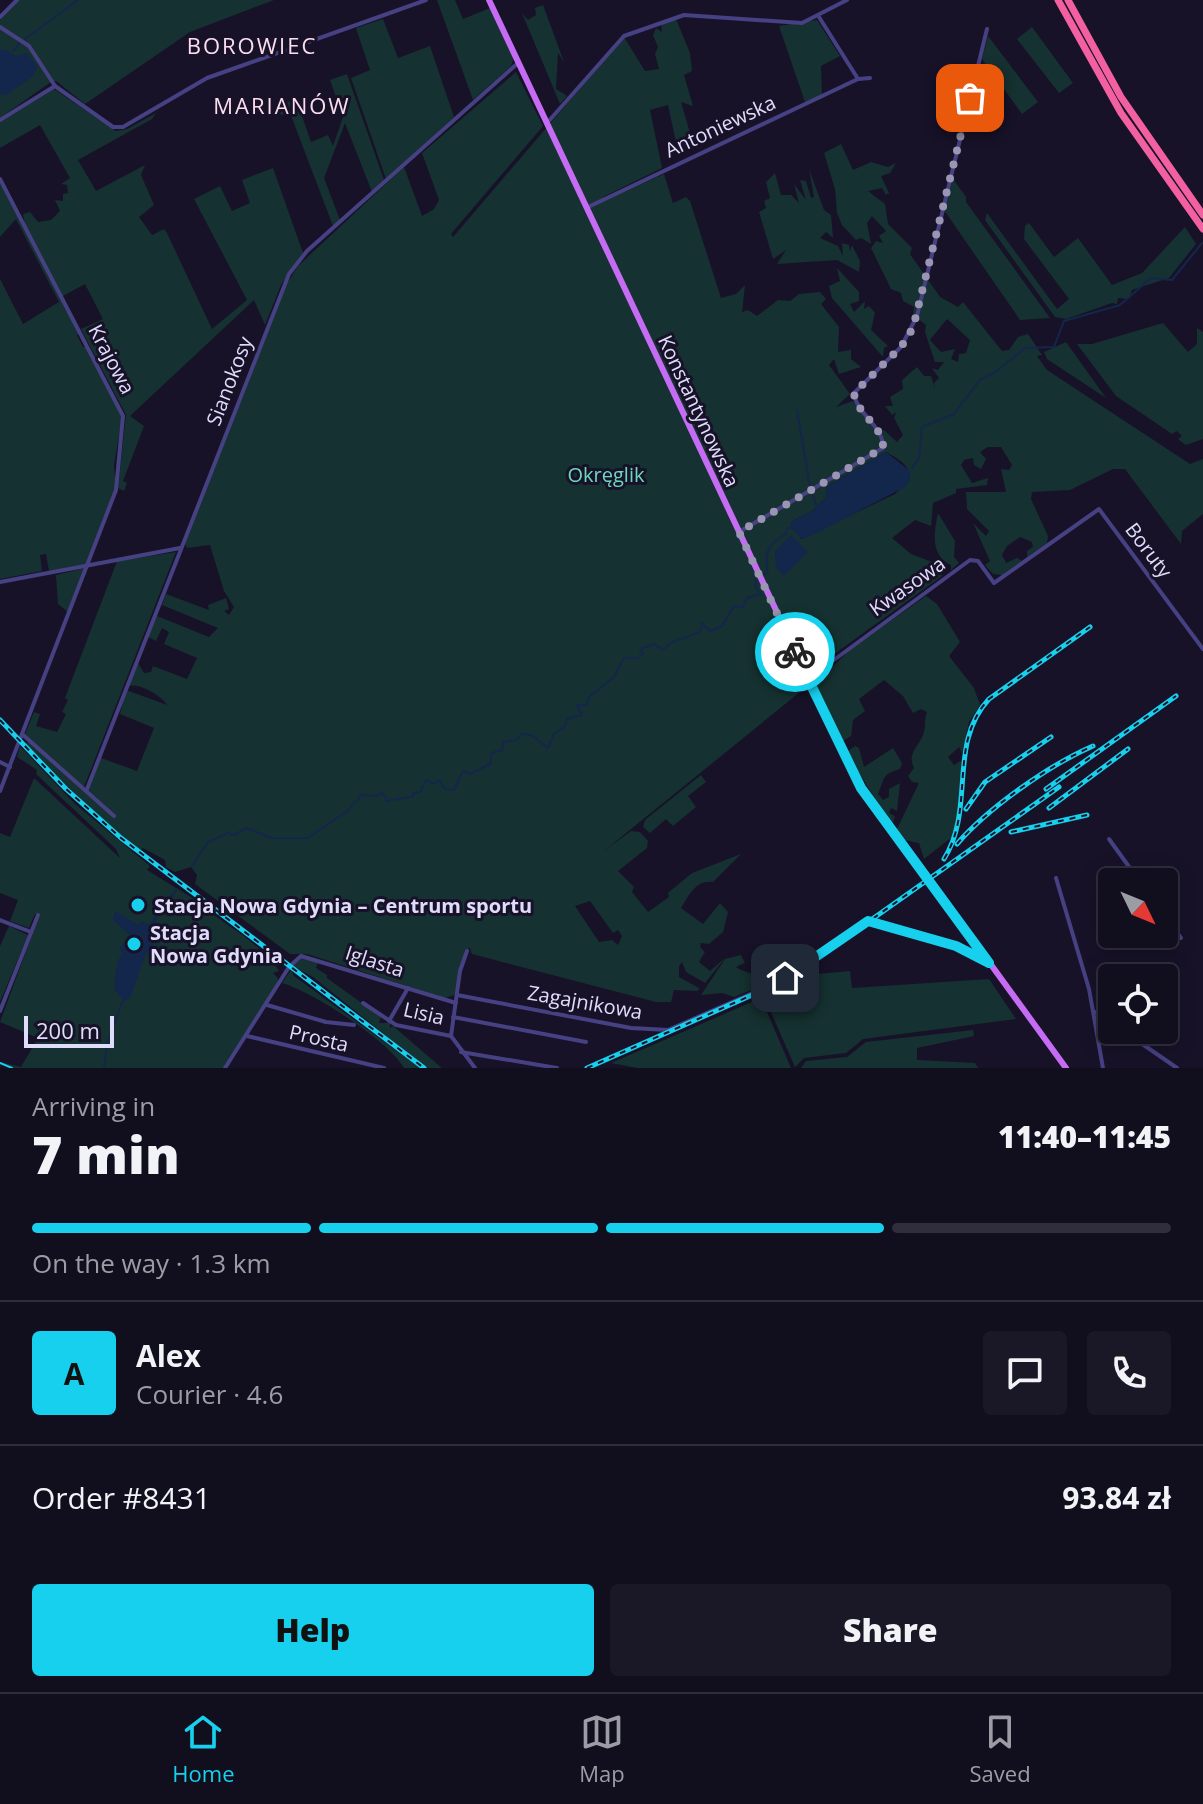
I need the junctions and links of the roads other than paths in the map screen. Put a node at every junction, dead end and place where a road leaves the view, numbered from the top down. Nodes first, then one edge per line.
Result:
1 (17, 0) edge
2 (426, 0) edge
3 (489, 0) edge
4 (847, 0) edge
5 (1058, 0) edge
6 (1068, 0) edge
7 (0, 17) edge
8 (819, 17) junction
9 (0, 27) edge
10 (987, 29) dead end
11 (518, 63) junction
12 (870, 78) dead end
13 (858, 79) junction
14 (55, 86) junction
15 (0, 120) edge
16 (546, 123) junction
17 (0, 179) edge
18 (586, 208) junction
19 (1203, 215) edge
20 (1203, 229) edge
21 (1099, 509) joint
22 (739, 532) junction
23 (180, 548) junction
24 (88, 566) junction
25 (0, 582) edge
26 (1203, 649) edge
27 (808, 679) junction
28 (22, 734) junction
29 (0, 762) edge
30 (10, 767) junction
31 (87, 789) junction
32 (0, 791) edge
33 (114, 816) dead end
34 (1109, 839) dead end
35 (1130, 868) edge
36 (1056, 878) dead end
37 (38, 915) dead end
38 (0, 920) edge
39 (31, 932) junction
40 (1178, 934) edge
41 (1181, 938) dead end
42 (467, 951) dead end
43 (989, 963) junction
44 (408, 988) junction
45 (457, 995) junction
46 (363, 1003) dead end
47 (456, 1003) junction
48 (267, 1005) junction
49 (0, 1011) edge
50 (1093, 1011) junction
51 (1098, 1014) edge
52 (453, 1017) junction
53 (389, 1021) junction
54 (354, 1025) dead end
55 (247, 1036) junction
56 (451, 1036) junction
57 (586, 1042) dead end
58 (1142, 1044) edge
59 (459, 1051) junction
60 (225, 1068) edge
61 (384, 1068) edge
62 (475, 1068) edge
63 (557, 1068) edge
64 (1066, 1068) edge
65 (1103, 1068) edge
66 (1177, 1068) edge

1 - 7 street
2 - 14 street
3 - 11 main road, Konstantynowska
4 - 8 street
5 - 20 highway
6 - 19 highway
8 - 13 street
8 - 16 street
9 - 14 street
10 - 22 street
11 - 16 main road, Konstantynowska
11 - 23 street, Sianokosy
12 - 13 street, Antoniewska
13 - 18 street, Antoniewska
14 - 15 street
16 - 18 main road, Konstantynowska
17 - 24 street, Krajowa
18 - 22 main road, Konstantynowska
21 - 26 street, Boruty
21 - 27 street, Kwasowa
22 - 27 main road, Konstantynowska
23 - 24 street
23 - 31 street, Sianokosy
24 - 25 street
24 - 28 street, Krajowa
27 - 43 main road, Konstantynowska
28 - 30 street, Krajowa
28 - 31 street
29 - 30 street
30 - 32 street, Krajowa
31 - 33 street
34 - 35 street
36 - 50 street
37 - 39 street
38 - 39 street
39 - 49 street
40 - 41 street
42 - 45 street
43 - 45 street, Zagajnikowa
43 - 64 main road, Konstantynowska
44 - 47 street, Iglasta
44 - 48 street, Iglasta
44 - 53 street, Lisia
45 - 47 street
46 - 53 street, Lisia
47 - 52 street
48 - 54 street
48 - 55 street
50 - 51 street
50 - 65 street
52 - 56 street
52 - 57 street
53 - 56 street, Lisia
55 - 60 street
55 - 61 street, Prosta
56 - 59 street
58 - 66 street
59 - 62 street
59 - 63 street

